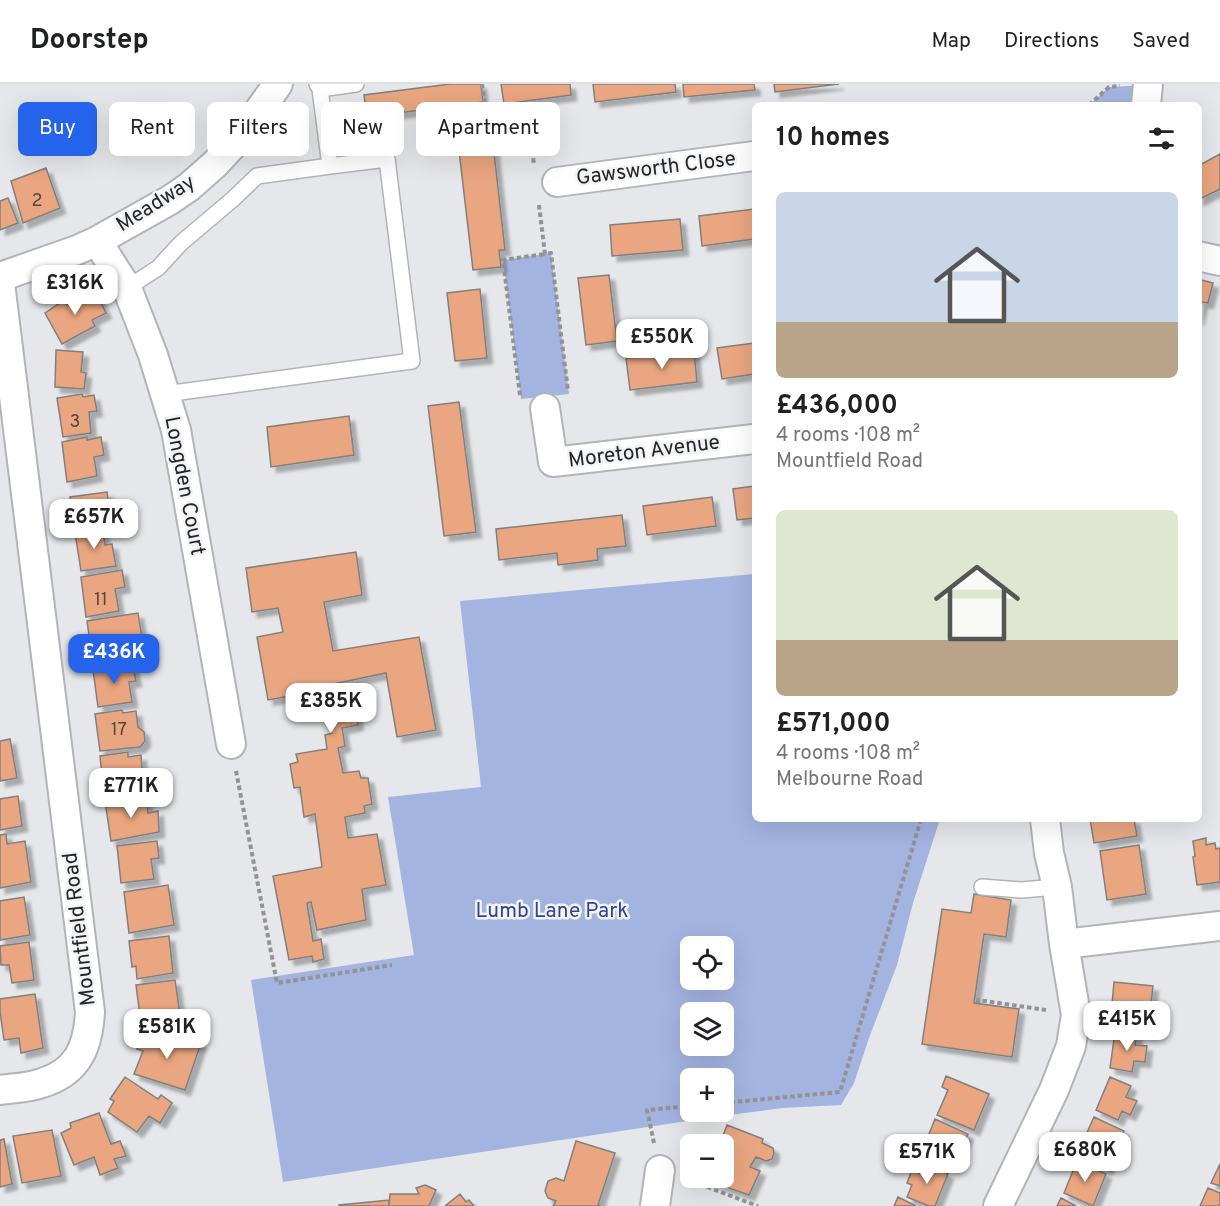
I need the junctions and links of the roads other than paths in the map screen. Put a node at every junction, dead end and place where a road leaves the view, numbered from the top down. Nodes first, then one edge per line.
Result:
1 (278, 84) edge
2 (356, 84) edge
3 (1148, 84) edge
4 (319, 86) edge
5 (1146, 102) edge
6 (752, 156) edge
7 (330, 166) junction
8 (543, 183) road end
9 (97, 241) junction
10 (1202, 257) edge
11 (1220, 261) edge
12 (0, 277) edge
13 (0, 283) edge
14 (127, 288) junction
15 (165, 394) junction
16 (542, 400) road end
17 (752, 438) edge
18 (231, 744) road end
19 (1045, 822) edge
20 (982, 887) dead end
21 (1057, 887) junction
22 (1220, 926) edge
23 (1064, 944) junction
24 (0, 1090) edge
25 (660, 1170) road end
26 (655, 1206) edge
27 (998, 1206) edge

1 - 9 street, Meadway
2 - 4 lane
3 - 5 street
4 - 7 lane
6 - 8 street, Gawsworth Close
7 - 14 lane
7 - 15 lane
9 - 12 street, Meadway
9 - 14 street, Longden Court
10 - 11 street
13 - 24 street, Mountfield Road
14 - 15 street, Longden Court
15 - 18 street, Longden Court
16 - 17 street, Moreton Avenue
19 - 21 street
20 - 21 lane
21 - 23 street
22 - 23 street
23 - 27 street
25 - 26 street

